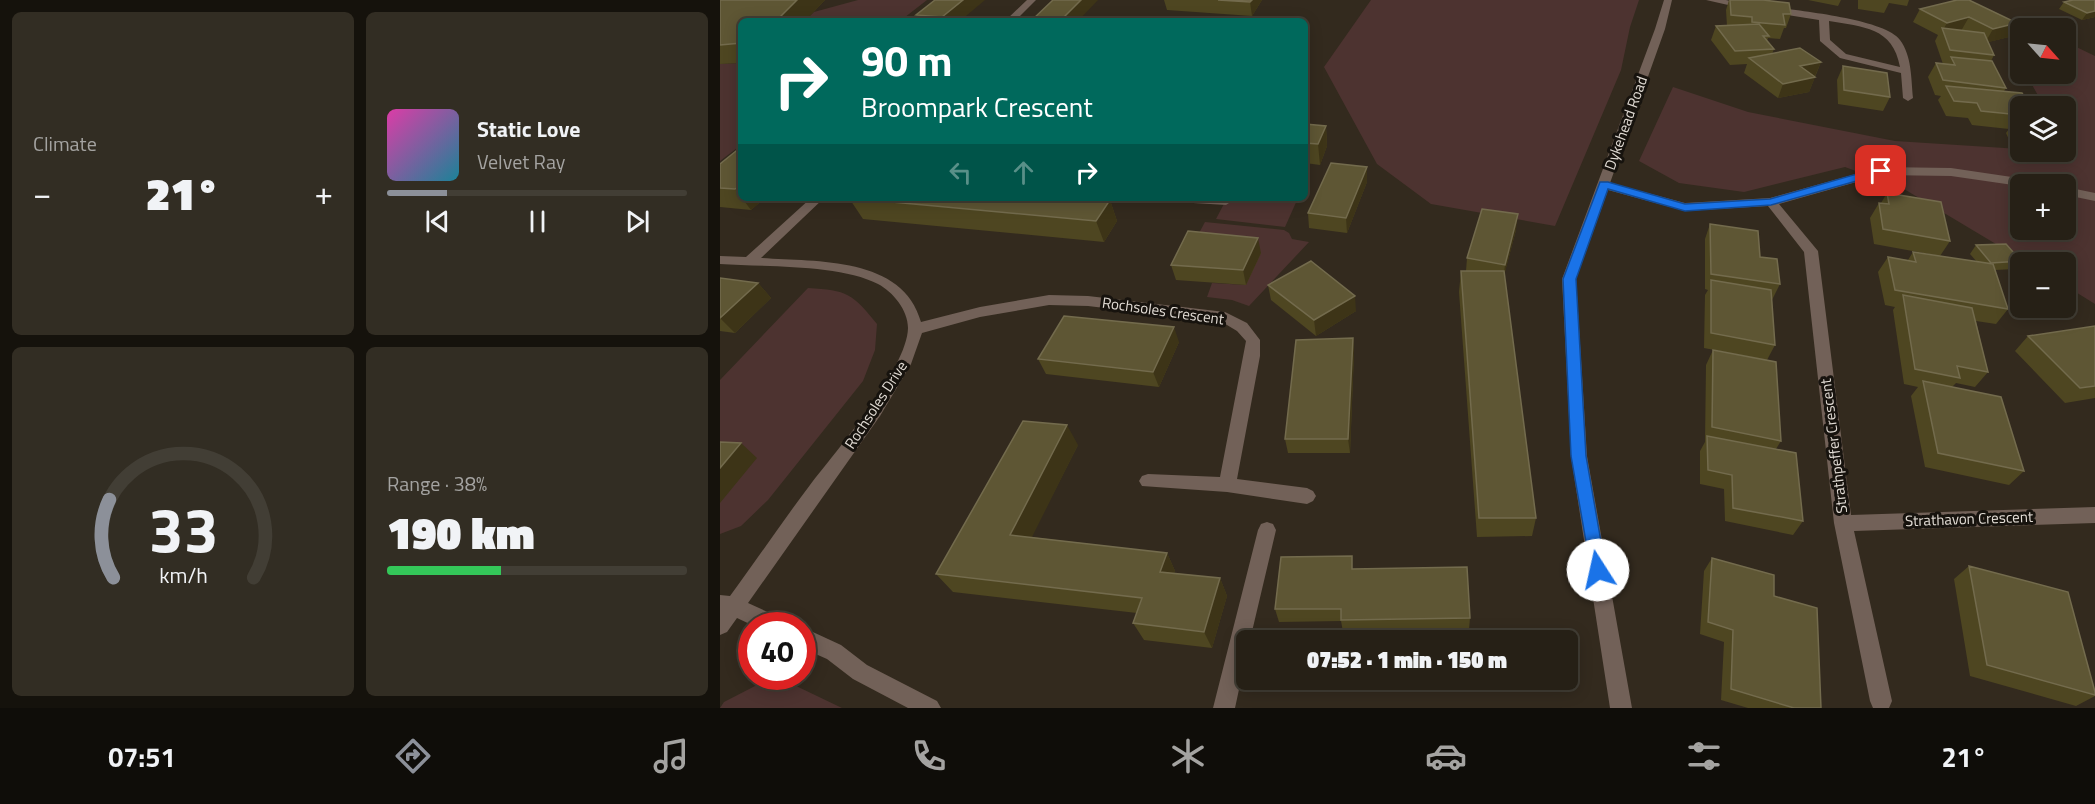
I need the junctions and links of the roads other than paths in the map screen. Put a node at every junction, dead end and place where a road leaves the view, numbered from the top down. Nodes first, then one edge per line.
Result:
1 (1032, 0) edge
2 (1668, 0) edge
3 (1710, 0) edge
4 (1756, 8) edge
5 (1767, 10) edge
6 (1013, 18) edge
7 (1824, 19) junction
8 (1905, 71) junction
9 (1908, 98) dead end
10 (2010, 181) edge
11 (1604, 185) junction
12 (2076, 193) edge
13 (2095, 197) edge
14 (816, 201) edge
15 (1771, 202) junction
16 (720, 260) edge
17 (749, 262) junction
18 (915, 329) junction
19 (1148, 482) dead end
20 (1227, 484) junction
21 (1307, 496) dead end
22 (2095, 515) edge
23 (1843, 523) junction
24 (1267, 530) dead end
25 (727, 605) edge
26 (743, 612) edge
27 (720, 625) edge
28 (816, 644) edge
29 (1881, 700) dead end
30 (930, 708) edge
31 (1224, 708) edge
32 (1621, 708) edge

1 - 6 street
2 - 11 street, Dykehead Road
3 - 4 street
5 - 7 street
7 - 8 street
7 - 8 street
8 - 9 street
10 - 15 street
11 - 15 street
11 - 32 street, Dykehead Road
12 - 13 street
14 - 17 street
15 - 23 street, Strathpeffer Crescent
16 - 17 street
17 - 18 street
18 - 20 street, Rochsoles Crescent
18 - 25 street, Rochsoles Drive
19 - 20 street
20 - 21 street
22 - 23 street, Strathavon Crescent
23 - 29 street, Strathpeffer Crescent
24 - 31 street
25 - 26 street
25 - 27 street, Rochsoles Drive
28 - 30 street

